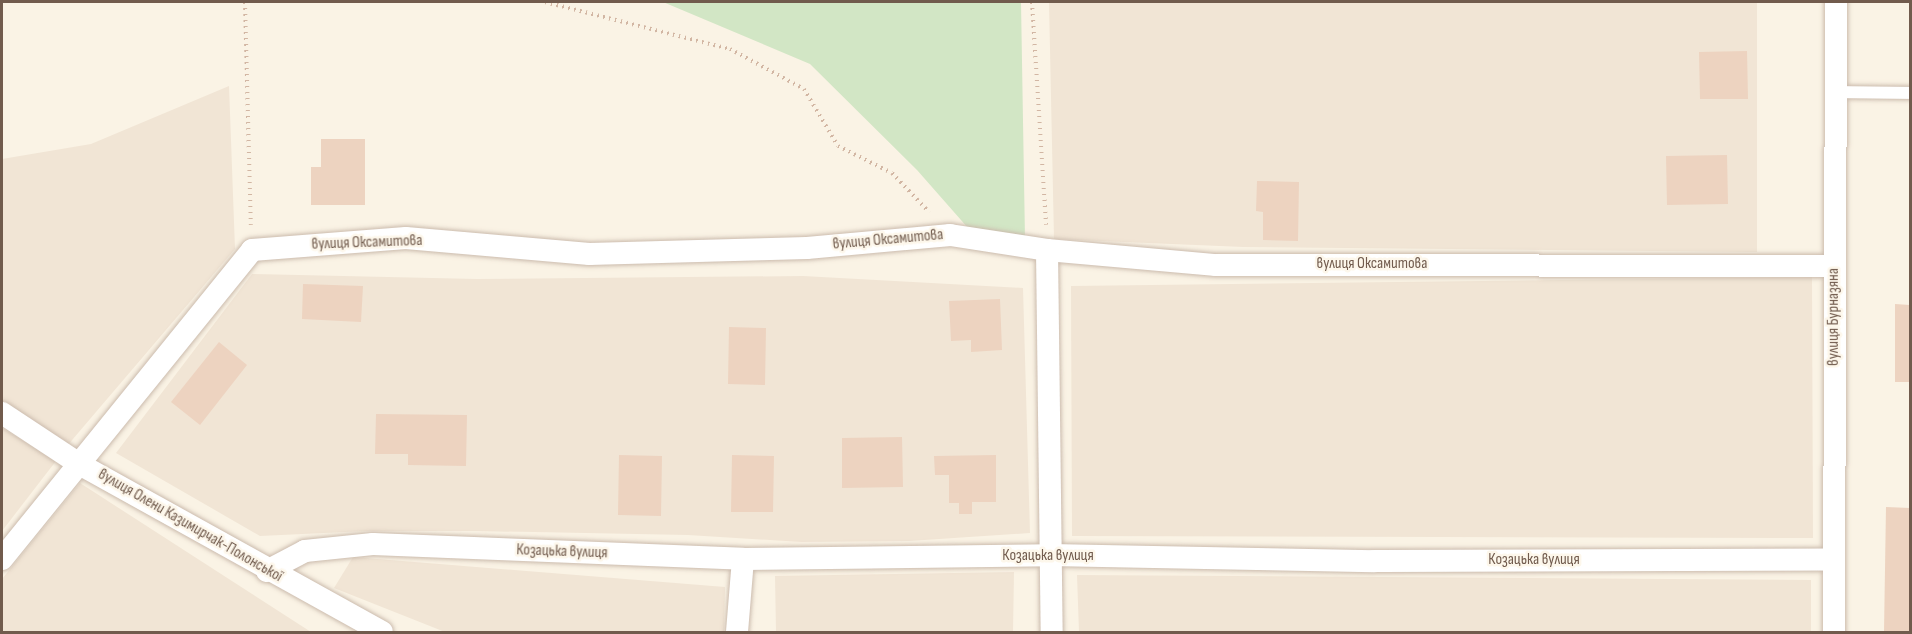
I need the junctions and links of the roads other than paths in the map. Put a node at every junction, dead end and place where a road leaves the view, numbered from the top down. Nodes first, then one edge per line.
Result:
1 (1836, 2) edge
2 (1837, 92) junction
3 (1911, 93) edge
4 (1047, 250) junction
5 (1834, 266) junction
6 (2, 413) edge
7 (81, 465) junction
8 (1050, 555) junction
9 (2, 559) edge
10 (743, 559) junction
11 (1834, 559) junction
12 (267, 571) junction
13 (382, 633) edge
14 (737, 633) edge
15 (1052, 633) edge
16 (1834, 633) edge

1 - 2 street, вулиця Бурназяна
2 - 3 lane
2 - 5 street, вулиця Бурназяна
4 - 5 street, вулиця Оксамитова
4 - 7 street, вулиця Оксамитова
4 - 8 street
5 - 11 street, вулиця Бурназяна
6 - 7 street, вулиця Олени Казимирчак-Полонської
7 - 9 street
7 - 12 street, вулиця Олени Казимирчак-Полонської
8 - 10 street, Козацька вулиця
8 - 11 street, Козацька вулиця
8 - 15 street
10 - 12 street, Козацька вулиця
10 - 14 street
11 - 16 street, вулиця Бурназяна
12 - 13 street, вулиця Олени Казимирчак-Полонської

